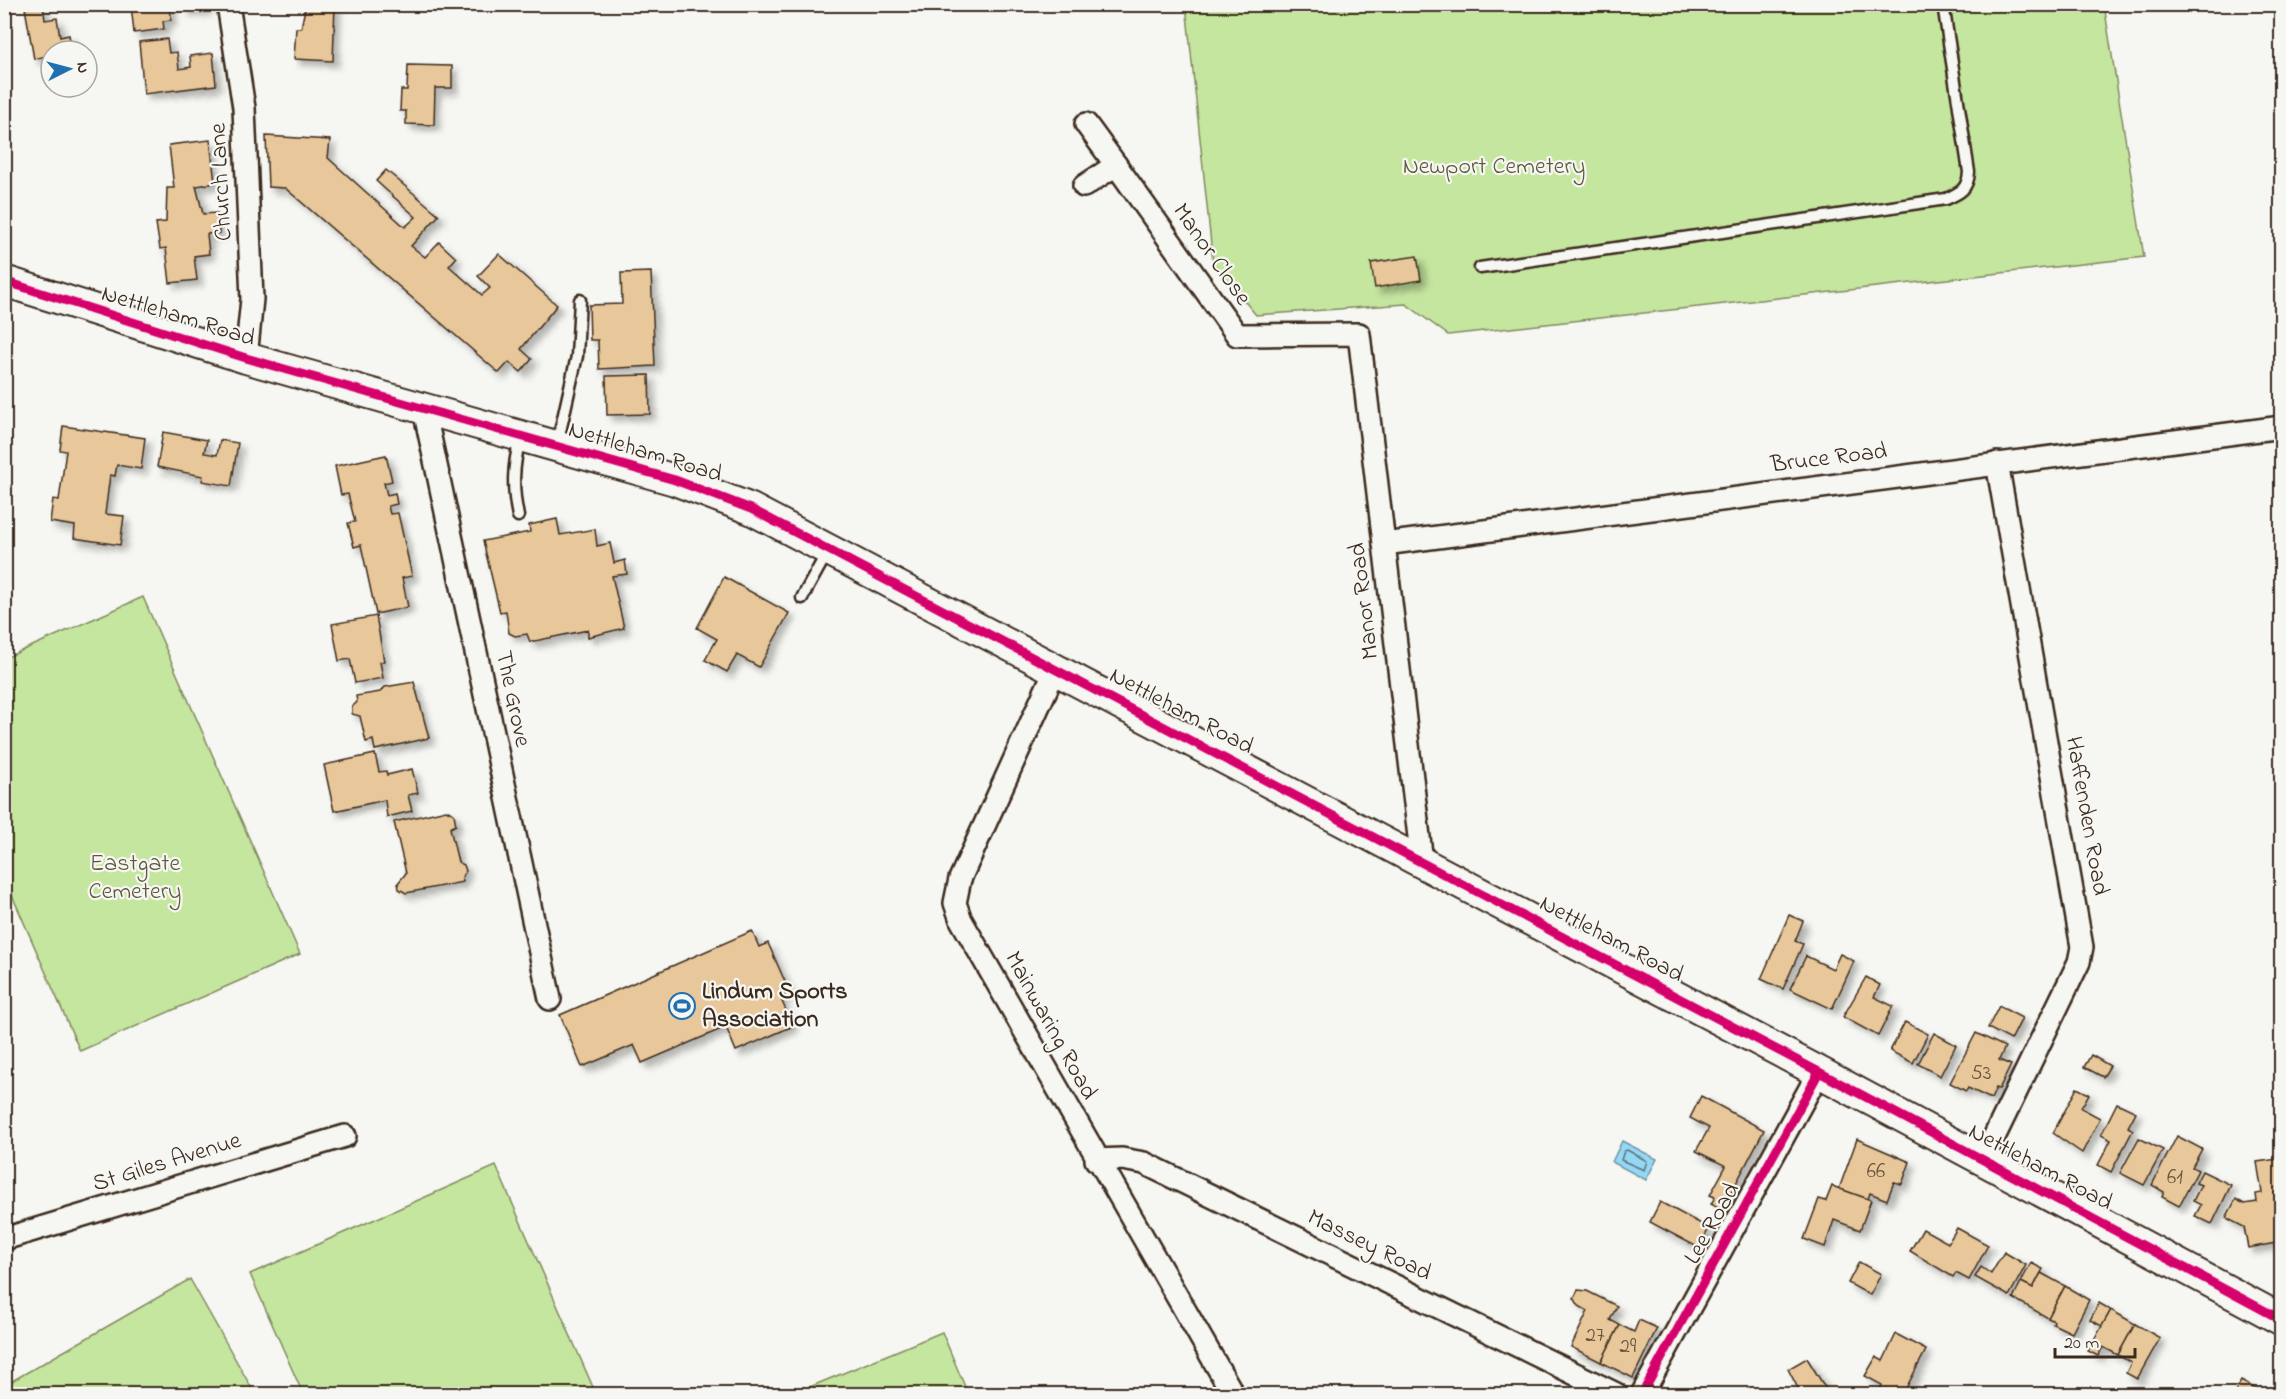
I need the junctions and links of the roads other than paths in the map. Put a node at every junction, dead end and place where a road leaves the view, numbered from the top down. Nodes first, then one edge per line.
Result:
1 (228, 4) edge
2 (1942, 4) edge
3 (1086, 124) dead end
4 (1116, 165) junction
5 (1084, 186) dead end
6 (1480, 268) dead end
7 (4, 281) edge
8 (580, 300) dead end
9 (1359, 334) joint
10 (246, 358) junction
11 (424, 409) junction
12 (2282, 427) edge
13 (520, 435) junction
14 (557, 446) junction
15 (1996, 463) junction
16 (518, 516) dead end
17 (1384, 544) junction
18 (829, 549) junction
19 (802, 598) dead end
20 (1056, 668) junction
21 (1422, 862) junction
22 (550, 999) dead end
23 (1819, 1072) junction
24 (345, 1136) dead end
25 (1096, 1160) junction
26 (1983, 1160) junction
27 (4, 1239) edge
28 (2282, 1320) edge
29 (1233, 1395) edge
30 (1616, 1395) edge
31 (1642, 1395) edge

1 - 10 street, Church Lane
2 - 6 lane
3 - 4 street
4 - 5 street
4 - 9 street, Manor Close
7 - 10 street, Nettleham Road
8 - 14 lane
9 - 17 street, Manor Road
10 - 11 street, Nettleham Road
11 - 13 street, Nettleham Road
11 - 22 street, The Grove
12 - 15 street, Bruce Road
13 - 14 street, Nettleham Road
13 - 16 lane
14 - 18 street, Nettleham Road
15 - 17 street, Bruce Road
15 - 26 street, Haffenden Road
17 - 21 street, Manor Road
18 - 19 lane
18 - 20 street, Nettleham Road
20 - 21 street, Nettleham Road
20 - 25 street, Mainwaring Road
21 - 23 street, Nettleham Road
23 - 26 street, Nettleham Road
23 - 31 street, Lee Road
24 - 27 street, St Giles Avenue
25 - 29 street, Mainwaring Road
25 - 30 street, Massey Road
26 - 28 street, Nettleham Road

